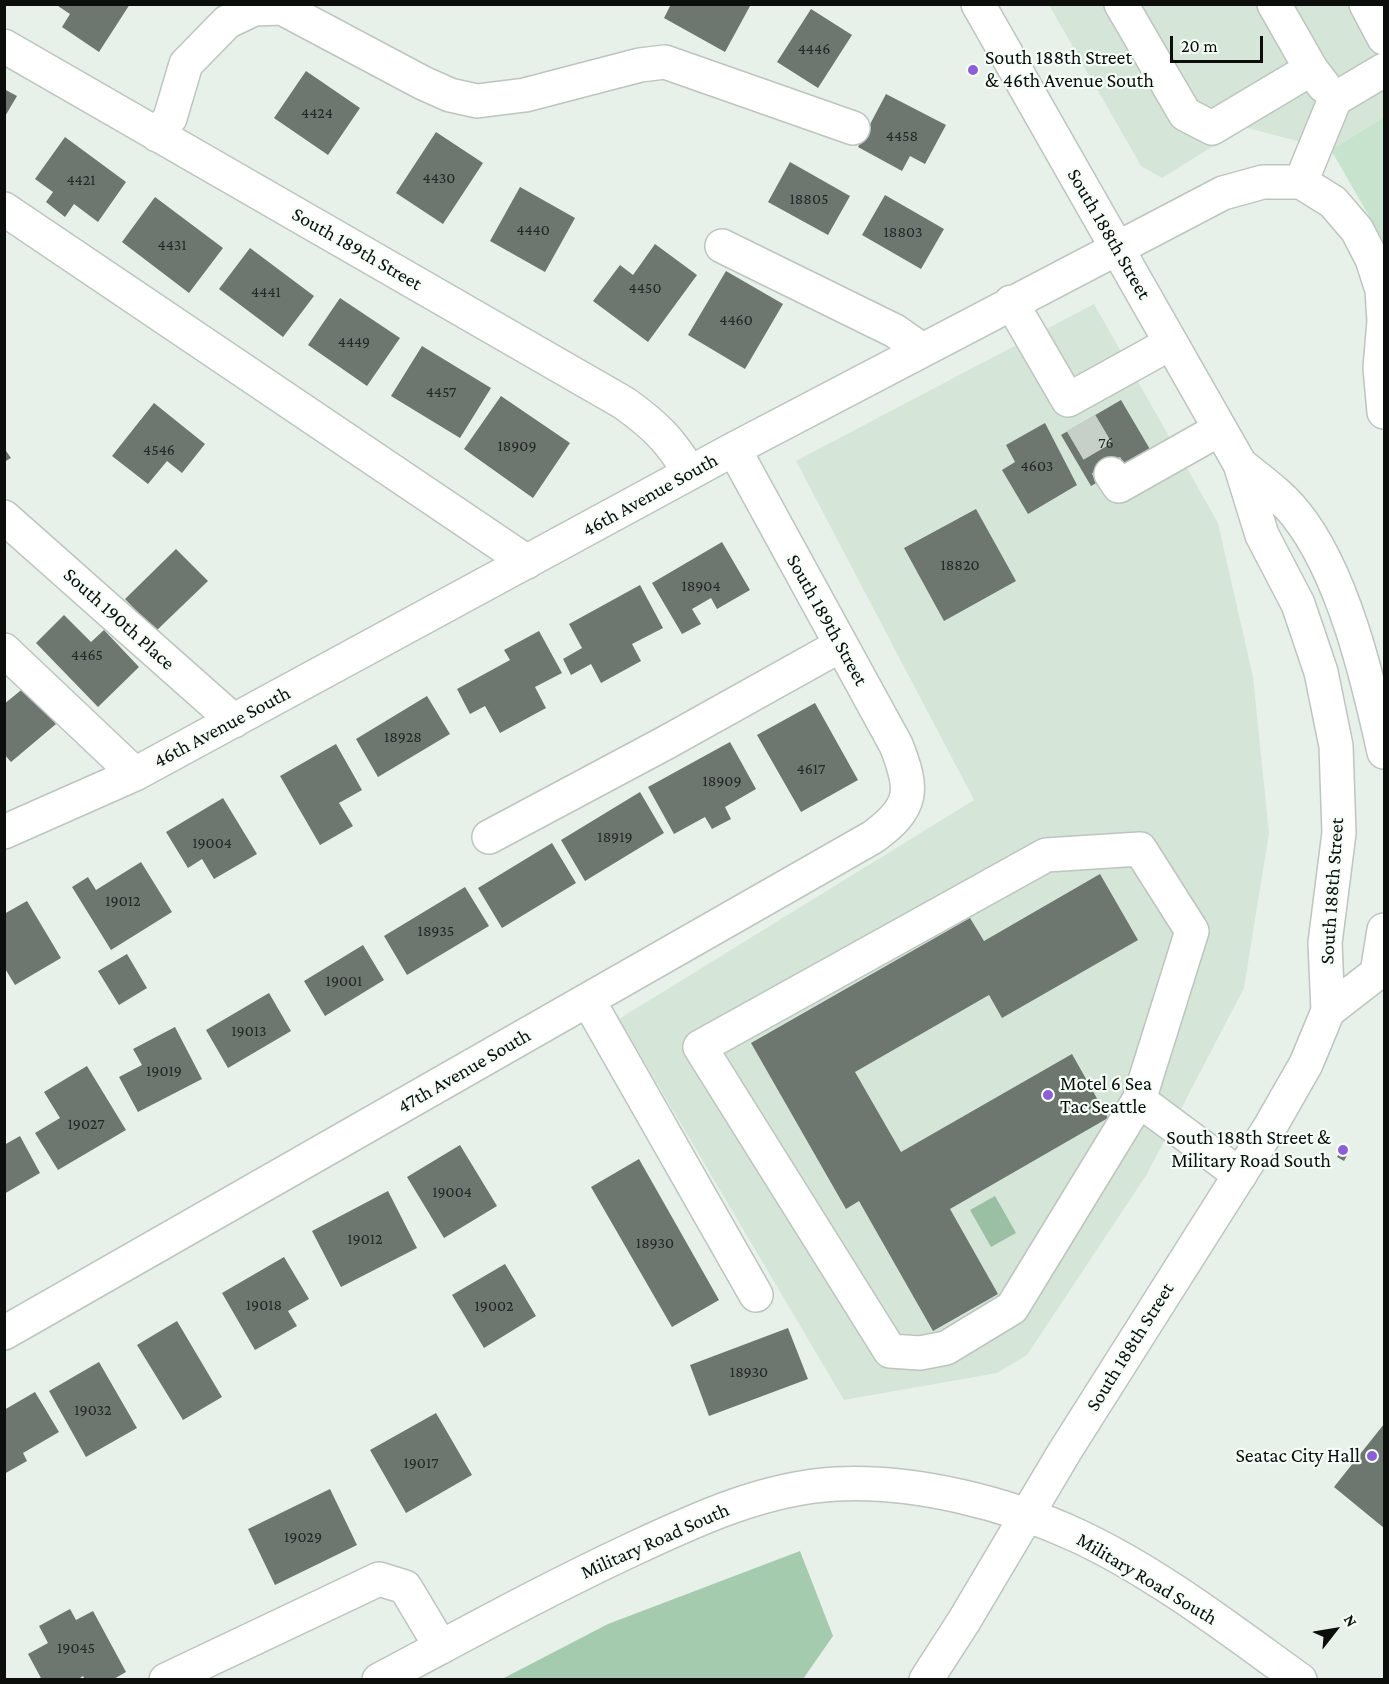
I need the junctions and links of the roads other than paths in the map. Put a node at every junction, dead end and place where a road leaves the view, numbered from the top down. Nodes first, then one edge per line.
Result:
1 (978, 4) edge
2 (1121, 4) edge
3 (1274, 4) edge
4 (1366, 4) edge
5 (1384, 39) edge
6 (4, 46) edge
7 (1311, 69) junction
8 (1384, 70) edge
9 (1335, 99) junction
10 (853, 128) dead end
11 (157, 135) junction
12 (1301, 182) junction
13 (4, 209) edge
14 (722, 246) dead end
15 (1116, 247) junction
16 (1011, 302) junction
17 (1171, 343) junction
18 (922, 350) junction
19 (1384, 412) edge
20 (1220, 429) junction
21 (734, 449) junction
22 (1240, 464) junction
23 (690, 474) junction
24 (1111, 474) dead end
25 (4, 517) edge
26 (527, 562) junction
27 (841, 645) junction
28 (4, 650) edge
29 (234, 721) junction
30 (1384, 753) edge
31 (135, 774) junction
32 (909, 794) joint
33 (4, 832) edge
34 (489, 837) dead end
35 (1384, 930) edge
36 (588, 1000) junction
37 (1328, 1011) junction
38 (1139, 1100) junction
39 (1240, 1175) junction
40 (756, 1295) dead end
41 (4, 1333) edge
42 (1028, 1515) junction
43 (441, 1647) junction
44 (166, 1680) edge
45 (380, 1680) edge
46 (926, 1680) edge
47 (1300, 1680) edge

1 - 15 street, South 188th Street
2 - 7 street
3 - 7 street
4 - 5 street
6 - 11 street, South 189th Street
7 - 9 street
8 - 9 street
9 - 12 street
10 - 11 street
11 - 23 street, South 189th Street
12 - 15 street, 46th Avenue South
12 - 19 street
13 - 26 street
14 - 18 street
15 - 16 street, 46th Avenue South
15 - 17 street, South 188th Street
16 - 17 street
16 - 18 street, 46th Avenue South
17 - 20 street, South 188th Street
18 - 21 street, 46th Avenue South
20 - 22 street, South 188th Street
20 - 24 street
21 - 23 street, 46th Avenue South
21 - 27 street, South 189th Street
22 - 30 street, South 188th Street
22 - 37 street, South 188th Street
23 - 26 street, 46th Avenue South
25 - 29 street, South 190th Place
26 - 29 street, 46th Avenue South
27 - 32 street, South 189th Street
27 - 34 street
28 - 31 street
29 - 31 street, 46th Avenue South
31 - 33 street, 46th Avenue South
32 - 36 street, 47th Avenue South
35 - 37 street, South 188th Street
36 - 40 street
36 - 41 street, 47th Avenue South
37 - 39 street, South 188th Street
38 - 38 street
38 - 39 street
39 - 42 street, South 188th Street
42 - 43 street, Military Road South
42 - 46 street, South 188th Street
42 - 47 street, Military Road South
43 - 44 street
43 - 45 street, Military Road South

